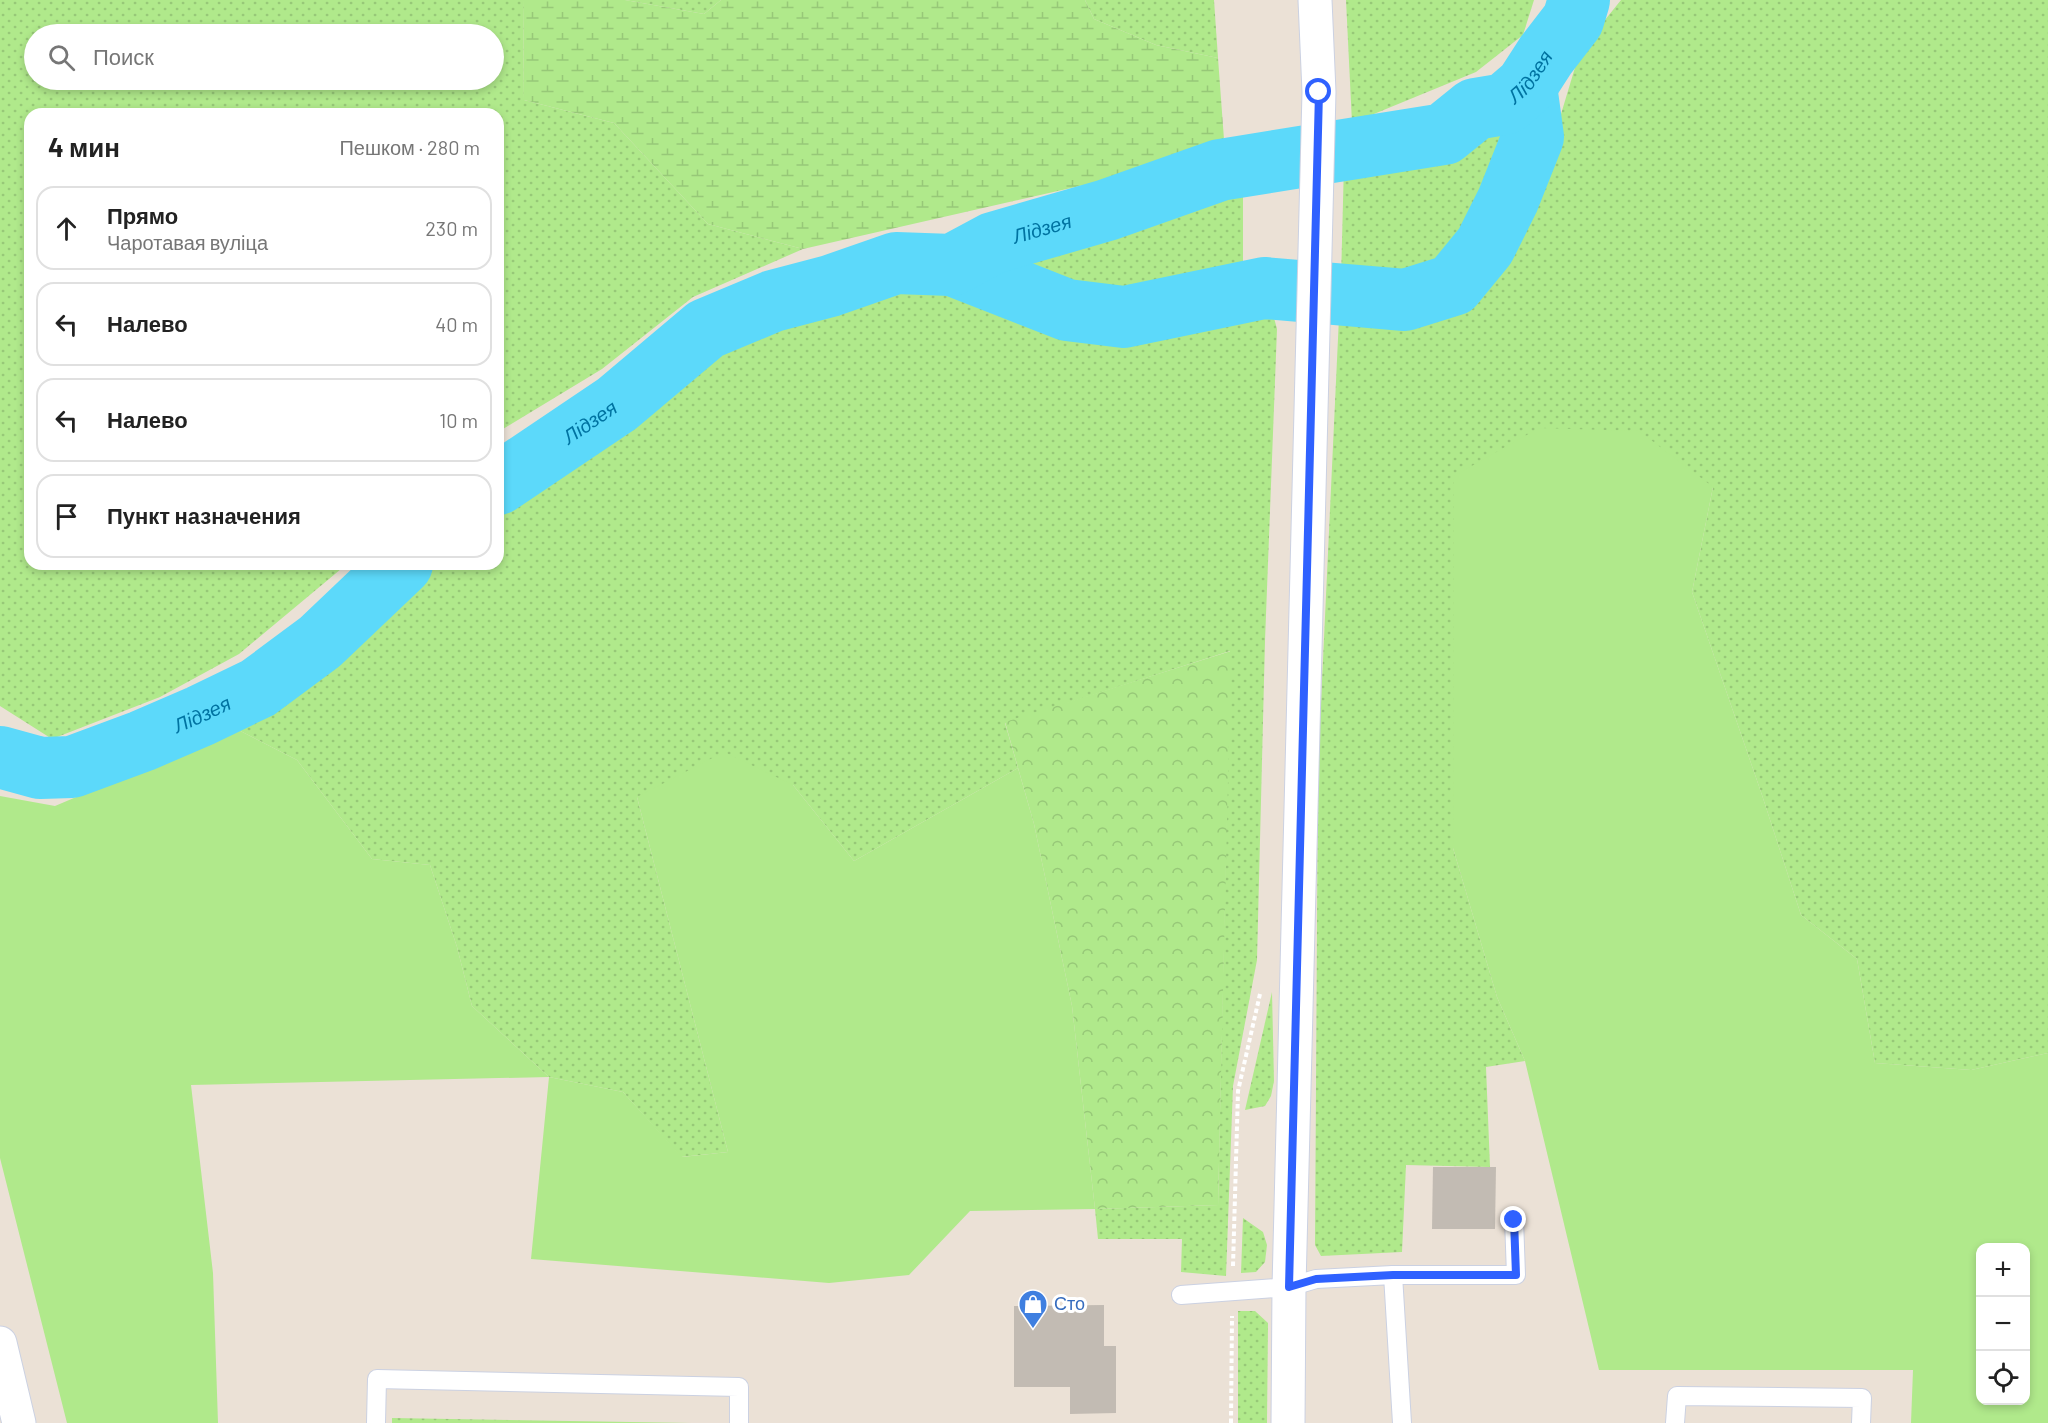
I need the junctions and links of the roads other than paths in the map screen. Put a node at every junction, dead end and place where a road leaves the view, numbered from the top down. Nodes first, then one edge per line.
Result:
1 (1314, 0) edge
2 (1514, 1220) dead end
3 (1393, 1275) junction
4 (1289, 1287) junction
5 (1181, 1294) dead end
6 (0, 1343) edge
7 (19, 1423) edge
8 (376, 1423) edge
9 (739, 1423) edge
10 (1288, 1423) edge
11 (1402, 1423) edge
12 (1675, 1423) edge
13 (1861, 1423) edge

1 - 4 street
2 - 3 lane
3 - 4 lane
3 - 11 lane
4 - 5 lane
4 - 10 street
6 - 7 street
8 - 9 lane
12 - 13 lane

